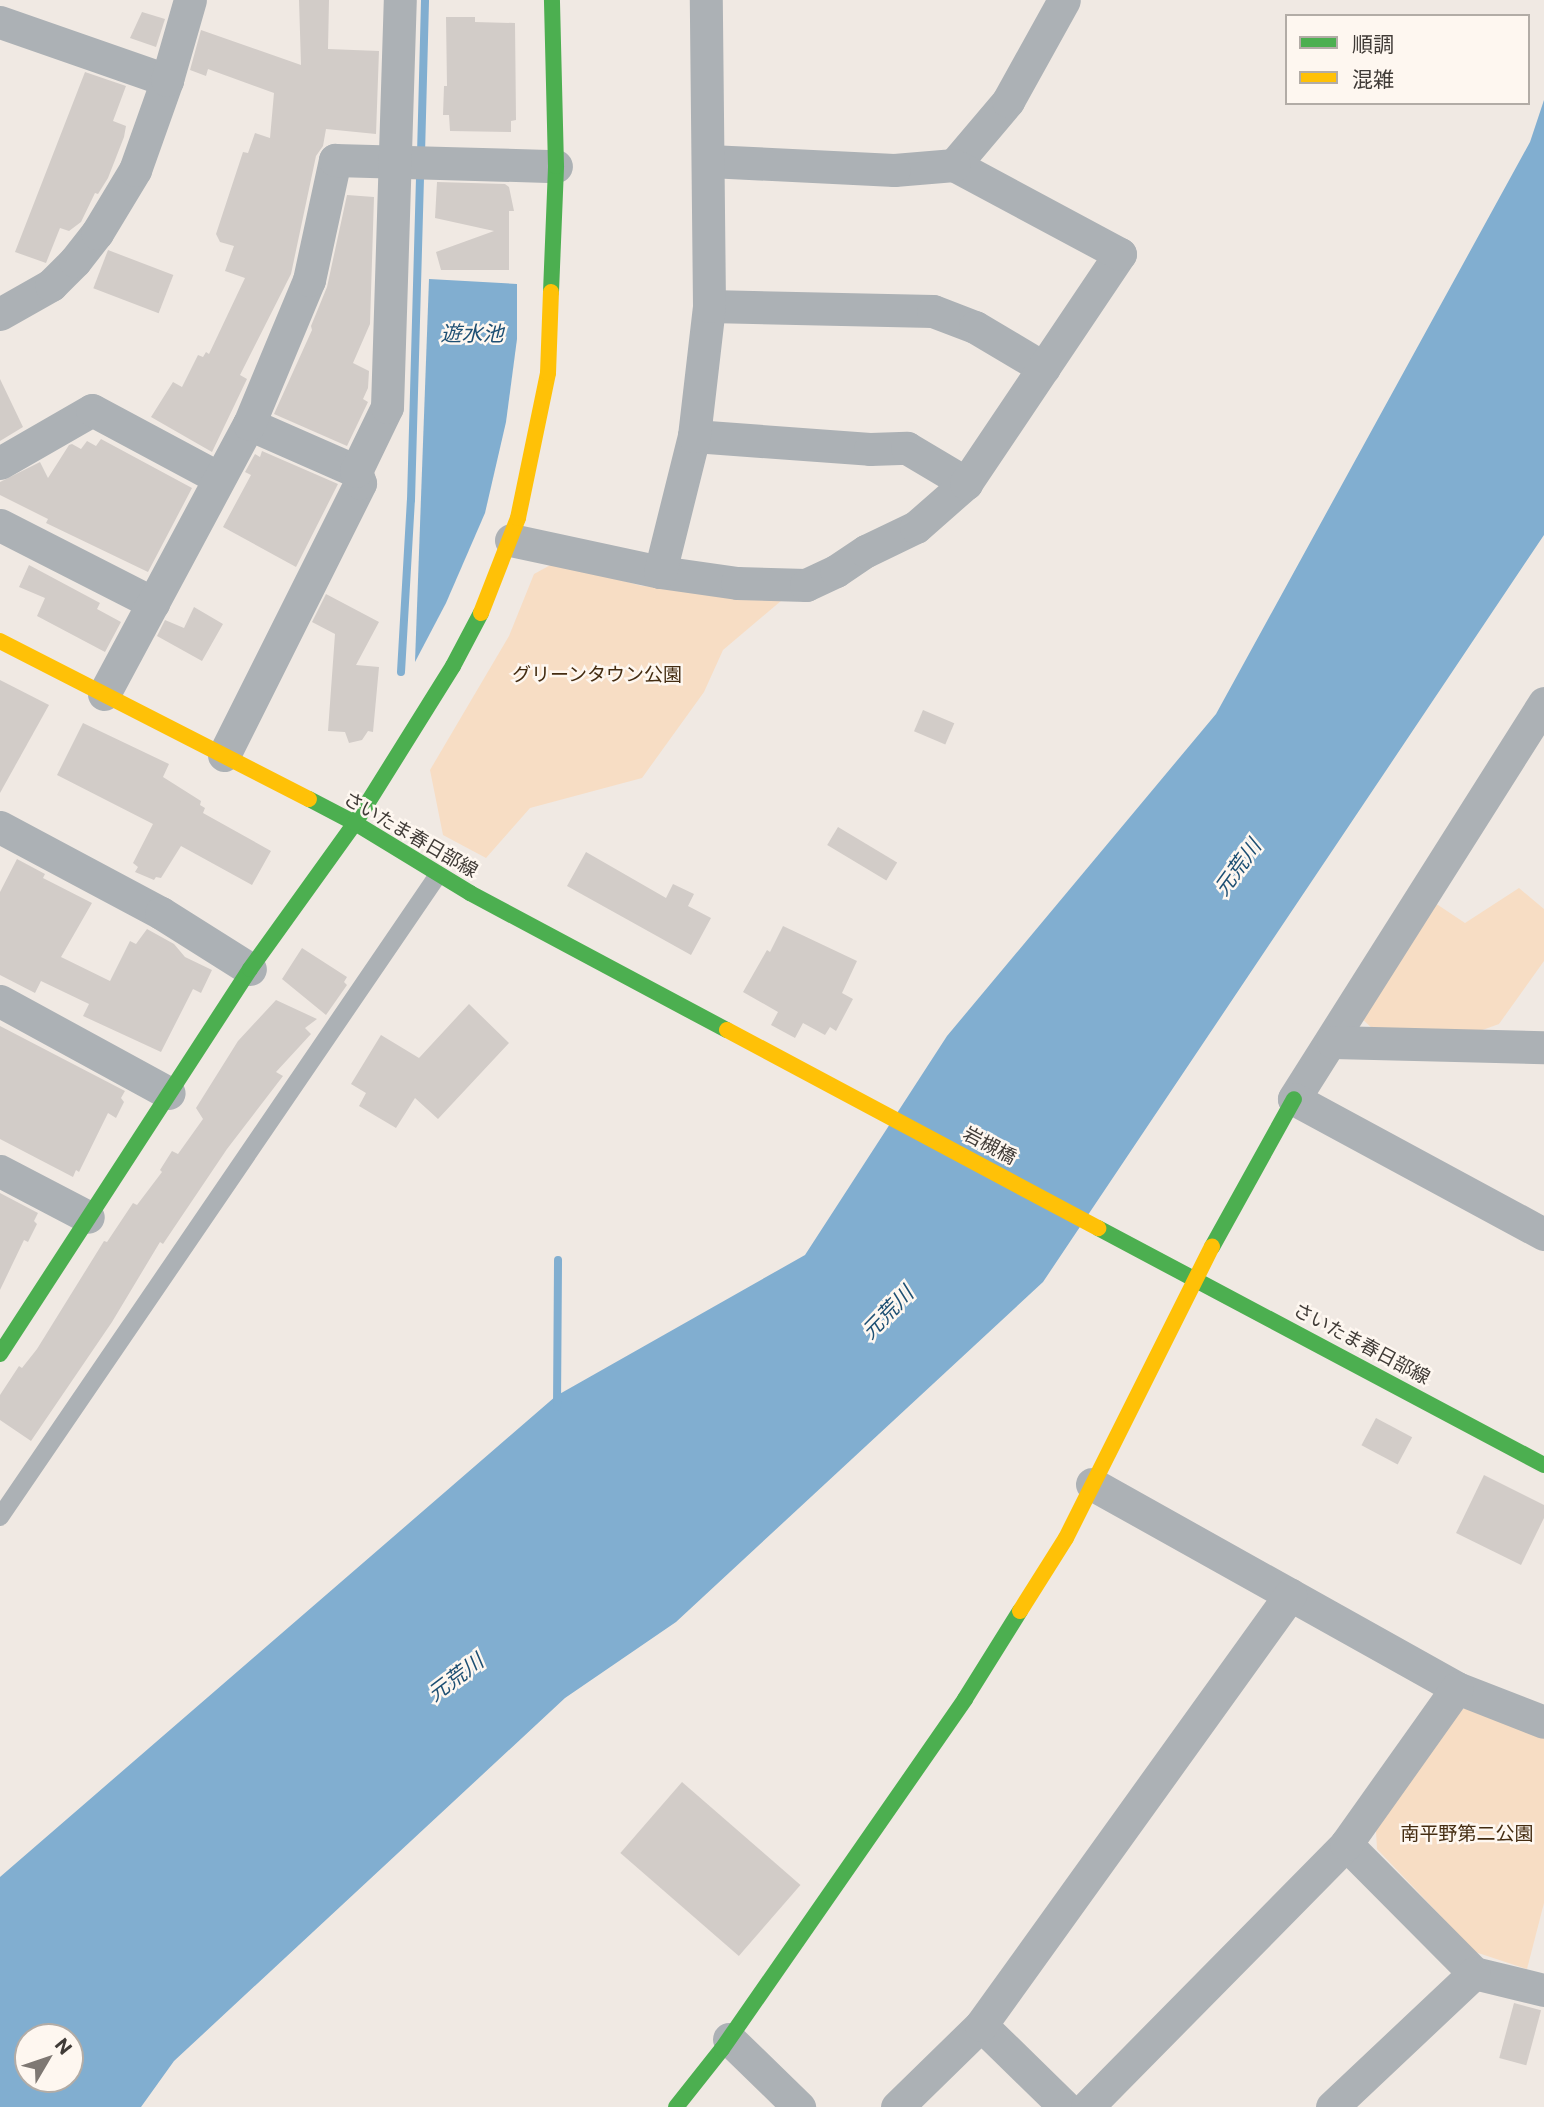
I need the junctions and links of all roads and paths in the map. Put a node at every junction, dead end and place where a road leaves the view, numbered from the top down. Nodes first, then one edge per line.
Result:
1 (190, 0) edge
2 (400, 0) edge
3 (552, 0) edge
4 (706, 0) edge
5 (1064, 0) edge
6 (0, 22) edge
7 (167, 80) junction
8 (709, 161) junction
9 (413, 162) junction
10 (954, 165) junction
11 (556, 166) junction
12 (709, 306) junction
13 (0, 314) edge
14 (1044, 368) junction
15 (249, 424) junction
16 (694, 436) junction
17 (0, 463) edge
18 (356, 471) junction
19 (219, 478) junction
20 (966, 483) junction
21 (0, 525) edge
22 (511, 541) junction
23 (660, 572) junction
24 (153, 603) junction
25 (0, 641) edge
26 (104, 694) junction
27 (1544, 703) edge
28 (224, 755) junction
29 (355, 823) junction
30 (0, 827) edge
31 (438, 875) junction
32 (250, 969) junction
33 (0, 1001) edge
34 (1333, 1042) junction
35 (1544, 1047) edge
36 (799, 1067) joint
37 (169, 1093) junction
38 (1294, 1099) junction
39 (0, 1171) edge
40 (88, 1217) junction
41 (1544, 1234) edge
42 (1160, 1260) joint
43 (1196, 1277) junction
44 (2, 1348) edge
45 (1544, 1465) edge
46 (1093, 1485) junction
47 (0, 1517) edge
48 (1290, 1595) junction
49 (1457, 1688) junction
50 (1544, 1722) edge
51 (1346, 1844) junction
52 (1474, 1973) junction
53 (1544, 1990) edge
54 (981, 2025) junction
55 (729, 2039) junction
56 (676, 2107) edge
57 (799, 2107) edge
58 (897, 2107) edge
59 (1065, 2107) edge
60 (1087, 2107) edge
61 (1332, 2107) edge

1 - 7 street
2 - 9 street
3 - 11 street
4 - 8 street
5 - 10 street
6 - 7 street
7 - 13 street
8 - 10 street
8 - 12 street
9 - 11 street
9 - 15 street
9 - 18 street
10 - 14 street
11 - 22 street
12 - 14 street
12 - 16 street
14 - 20 street
15 - 18 street
15 - 19 street
16 - 20 street
16 - 23 street
17 - 19 street
18 - 28 street
19 - 24 street
20 - 23 street
21 - 24 street
22 - 23 street
22 - 29 street
24 - 26 street
25 - 26 street, さいたま春日部線
26 - 28 street, さいたま春日部線
27 - 34 street
28 - 29 street, さいたま春日部線
29 - 31 street, さいたま春日部線
29 - 32 street
30 - 32 street
31 - 36 street, さいたま春日部線
31 - 47 lane
32 - 37 street
33 - 37 street
34 - 35 street
34 - 38 street
36 - 42 street, 岩槻橋
37 - 40 street
38 - 41 street
38 - 43 street
39 - 40 street
40 - 44 street
42 - 43 street, さいたま春日部線
43 - 45 street, さいたま春日部線
43 - 46 street
46 - 48 street
46 - 55 street
48 - 49 street
48 - 54 street
49 - 50 street
49 - 51 street
51 - 52 street
51 - 60 street
52 - 53 street
52 - 61 street
54 - 58 street
54 - 59 street
55 - 56 street
55 - 57 street

